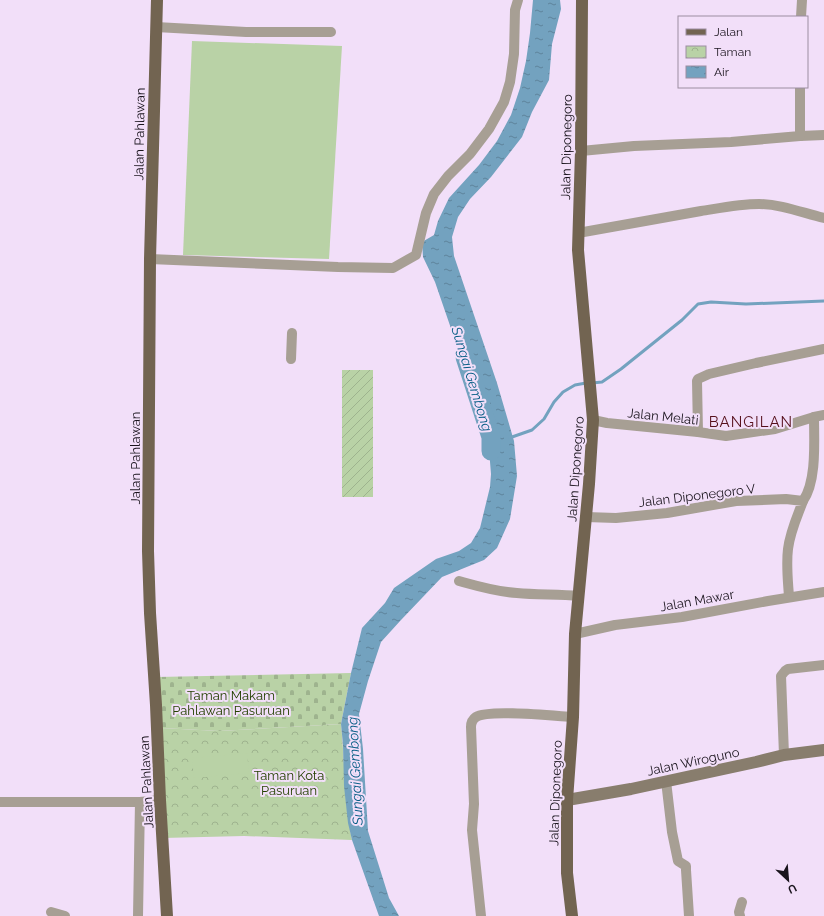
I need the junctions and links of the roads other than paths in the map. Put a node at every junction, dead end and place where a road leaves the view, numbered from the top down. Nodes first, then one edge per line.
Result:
1 (157, 0) edge
2 (518, 0) edge
3 (582, 0) edge
4 (802, 0) edge
5 (801, 16) edge
6 (156, 27) junction
7 (330, 32) dead end
8 (800, 88) edge
9 (824, 135) edge
10 (800, 136) junction
11 (580, 151) junction
12 (824, 218) edge
13 (578, 232) junction
14 (150, 259) junction
15 (292, 333) dead end
16 (824, 349) edge
17 (291, 359) dead end
18 (819, 416) edge
19 (593, 420) junction
20 (698, 432) junction
21 (801, 505) junction
22 (586, 517) junction
23 (459, 581) dead end
24 (824, 592) edge
25 (579, 596) junction
26 (789, 597) junction
27 (575, 634) junction
28 (824, 665) edge
29 (572, 717) junction
30 (824, 750) edge
31 (784, 755) junction
32 (666, 781) junction
33 (160, 800) junction
34 (567, 800) junction
35 (0, 802) edge
36 (140, 802) junction
37 (742, 902) dead end
38 (51, 912) dead end
39 (65, 916) edge
40 (138, 916) edge
41 (167, 916) edge
42 (481, 916) edge
43 (572, 916) edge
44 (689, 916) edge
45 (740, 916) edge

1 - 6 main road, Jalan Pahlawan
2 - 14 street
3 - 11 main road, Jalan Diponegoro
4 - 5 street
6 - 7 street
6 - 14 main road, Jalan Pahlawan
8 - 10 street
9 - 10 street
10 - 11 street
11 - 13 main road, Jalan Diponegoro
12 - 13 street
13 - 19 main road, Jalan Diponegoro
14 - 33 main road, Jalan Pahlawan
15 - 17 street
16 - 20 street
18 - 20 street, Jalan Melati
18 - 21 street
19 - 20 street, Jalan Melati
19 - 22 main road, Jalan Diponegoro
21 - 22 street, Jalan Diponegoro V
21 - 26 street
22 - 25 main road, Jalan Diponegoro
23 - 25 street
24 - 26 street, Jalan Mawar
25 - 27 main road, Jalan Diponegoro
26 - 27 street, Jalan Mawar
27 - 29 main road, Jalan Diponegoro
28 - 31 street
29 - 34 main road, Jalan Diponegoro
29 - 42 street
30 - 31 street, Jalan Wiroguno
31 - 32 street, Jalan Wiroguno
32 - 34 street, Jalan Wiroguno
32 - 44 street
33 - 36 street
33 - 41 main road, Jalan Pahlawan
34 - 43 main road, Jalan Diponegoro
35 - 36 street
36 - 40 street
37 - 45 street
38 - 39 street

